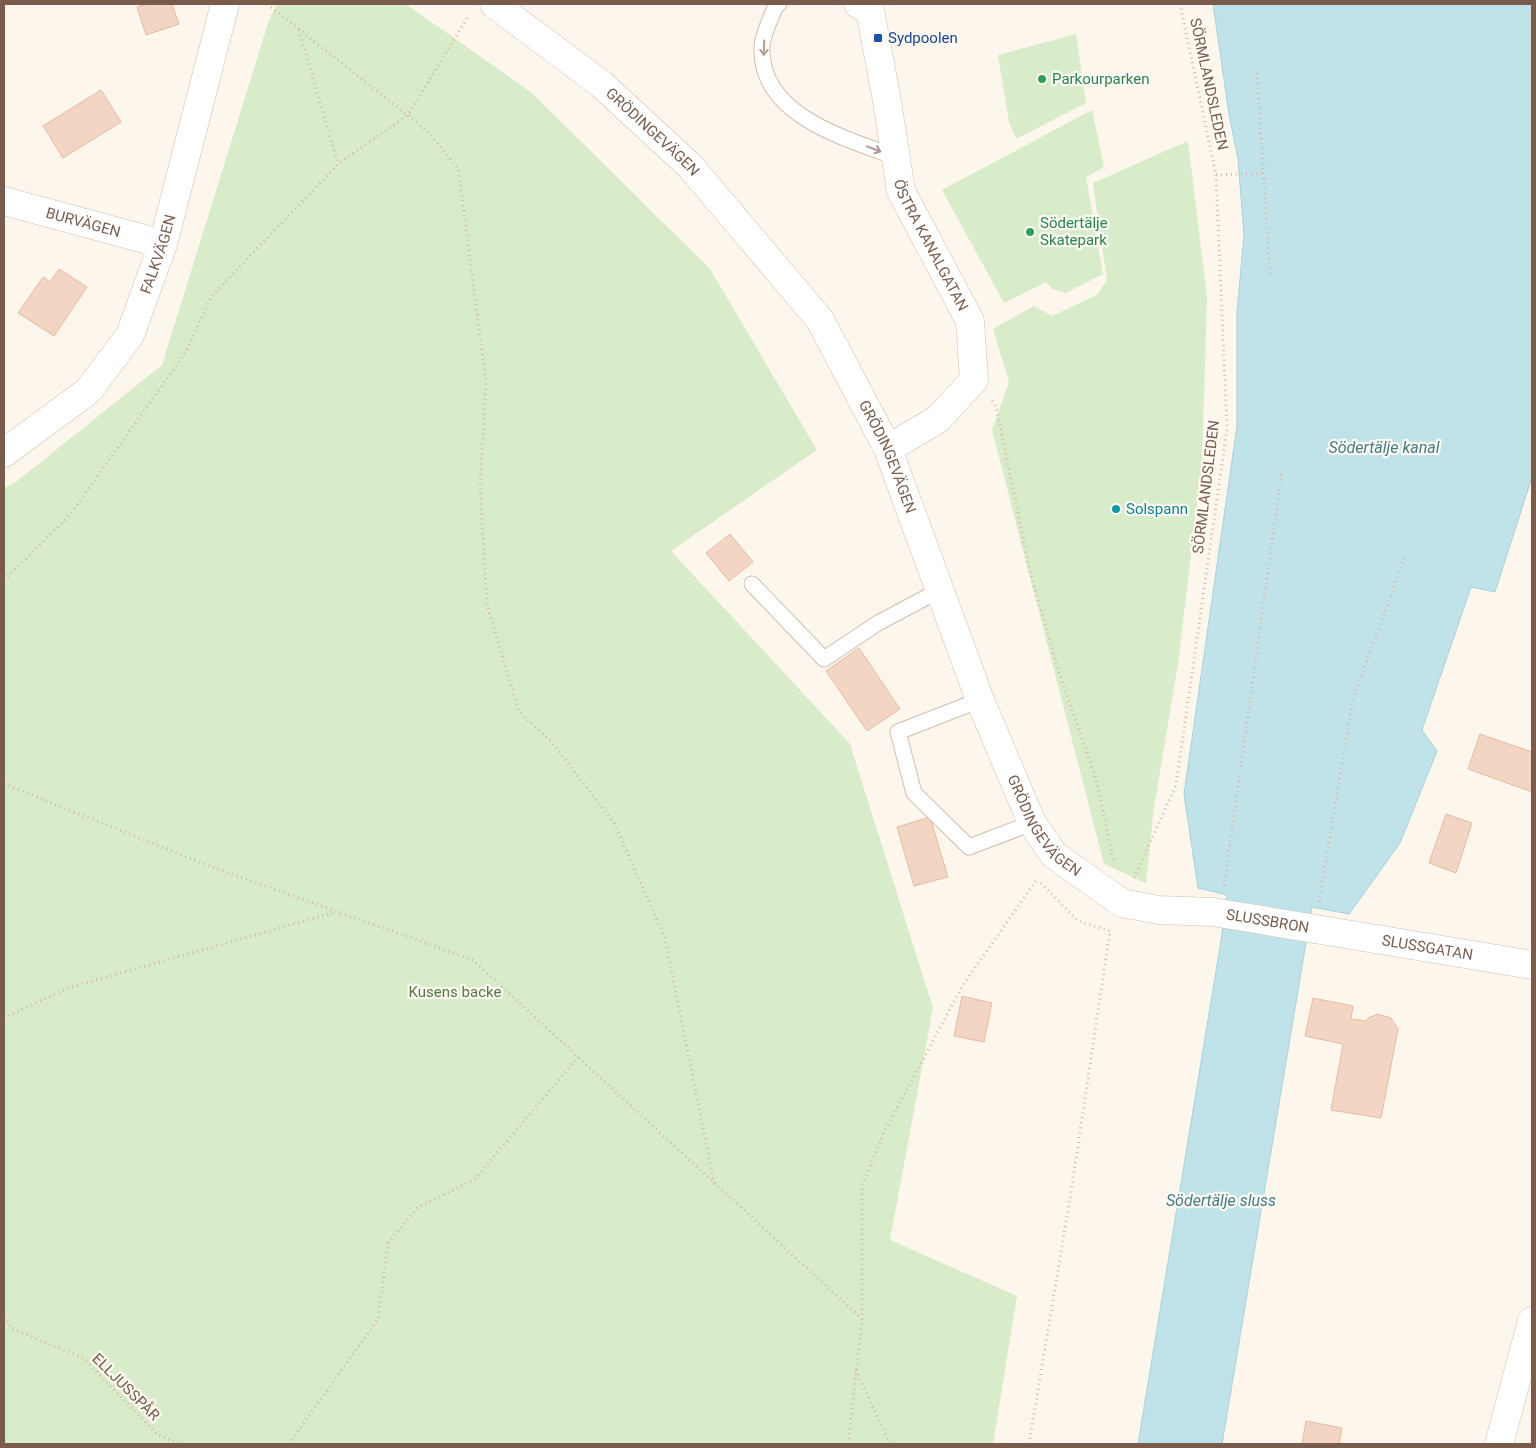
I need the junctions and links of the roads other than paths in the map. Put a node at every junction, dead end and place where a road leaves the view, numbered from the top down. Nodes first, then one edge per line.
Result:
1 (226, 4) edge
2 (780, 4) edge
3 (858, 4) edge
4 (483, 8) edge
5 (896, 158) junction
6 (4, 201) edge
7 (164, 244) junction
8 (888, 449) junction
9 (4, 453) edge
10 (752, 584) dead end
11 (940, 590) junction
12 (980, 700) junction
13 (1032, 823) junction
14 (1218, 902) joint
15 (1321, 919) joint
16 (1532, 965) edge
17 (1532, 1321) edge
18 (1499, 1444) edge

1 - 7 street, FALKVÄGEN
2 -> 5 lane
3 - 5 street, ÖSTRA KANALGATAN
4 - 8 street, GRÖDINGEVÄGEN
5 - 8 street, ÖSTRA KANALGATAN
6 - 7 street, BURVÄGEN
7 - 9 street, FALKVÄGEN
8 - 11 street, GRÖDINGEVÄGEN
10 - 11 lane
11 - 12 street, GRÖDINGEVÄGEN
12 - 13 street, GRÖDINGEVÄGEN
12 - 13 lane
13 - 14 street, GRÖDINGEVÄGEN
14 - 15 street, SLUSSBRON
15 - 16 street, SLUSSGATAN
17 - 18 street

